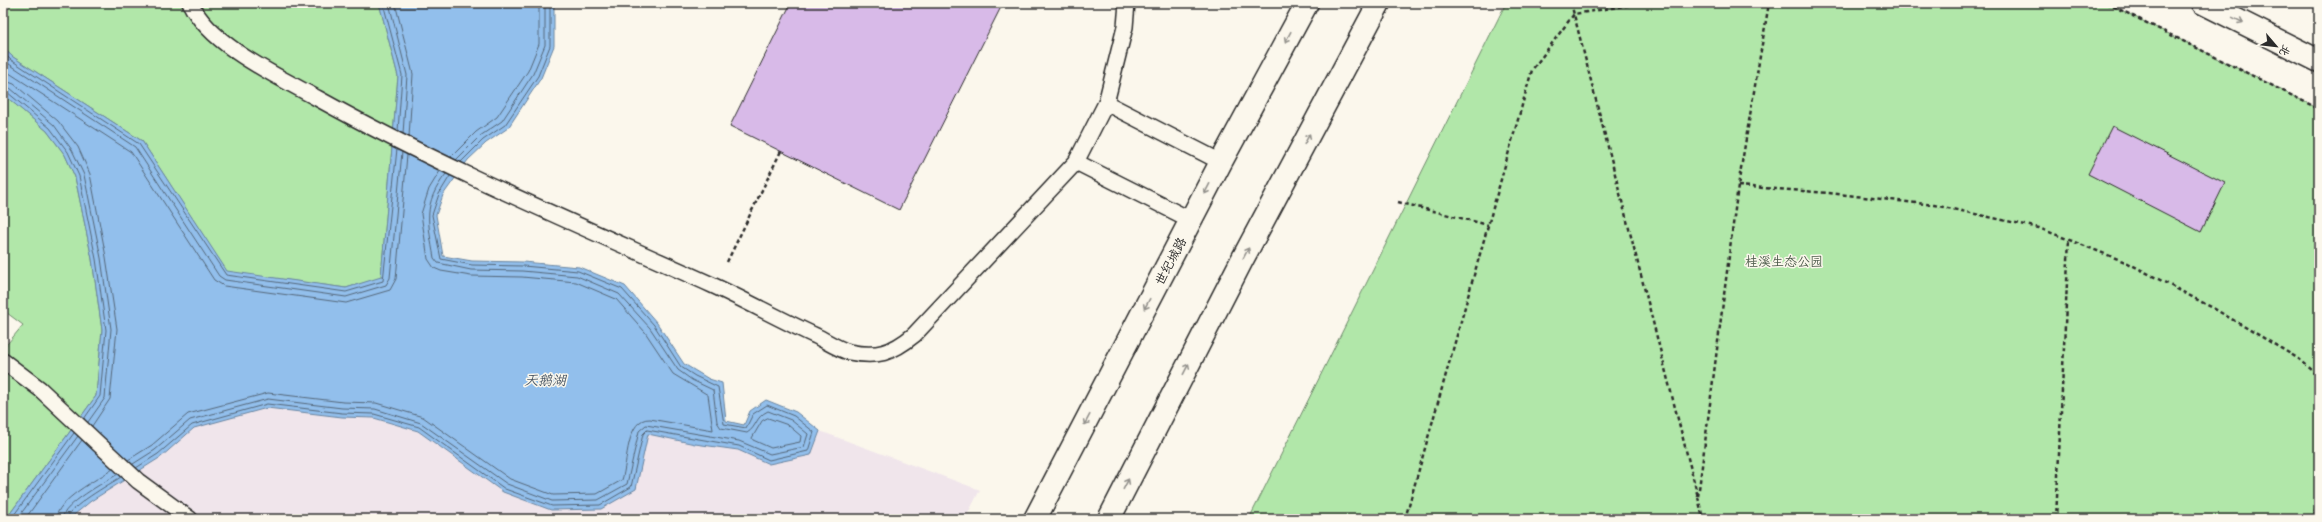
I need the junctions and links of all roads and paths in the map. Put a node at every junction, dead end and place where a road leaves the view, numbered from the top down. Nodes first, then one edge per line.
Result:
1 (190, 3) edge
2 (1127, 3) edge
3 (1307, 3) edge
4 (1379, 3) edge
5 (1571, 3) edge
6 (1643, 3) edge
7 (1769, 3) edge
8 (2107, 3) edge
9 (2203, 3) edge
10 (1574, 14) junction
11 (2319, 61) edge
12 (1106, 103) junction
13 (2319, 109) edge
14 (780, 151) dead end
15 (1076, 162) junction
16 (1221, 162) junction
17 (1738, 186) junction
18 (1398, 202) dead end
19 (1191, 220) junction
20 (1488, 225) junction
21 (2068, 240) junction
22 (715, 286) junction
23 (3, 362) edge
24 (2319, 376) edge
25 (1698, 497) junction
26 (2319, 502) edge
27 (190, 519) edge
28 (1035, 519) edge
29 (1108, 519) edge
30 (1405, 519) edge
31 (1703, 519) edge
32 (2056, 519) edge
33 (2312, 519) edge

1 - 22 lane
2 - 12 lane
3 -> 16 main road, 世纪城路
29 -> 4 main road
5 - 10 path
6 - 10 path
7 - 17 path
8 - 13 path
9 -> 11 main road
10 - 20 path
10 - 25 path
12 - 15 lane
12 - 16 lane
14 - 22 path
15 - 19 lane
15 - 22 lane
16 -> 19 main road, 世纪城路
17 - 21 path
17 - 25 path
18 - 20 path
19 -> 28 main road, 世纪城路
20 - 30 path
21 - 24 path
21 - 32 path
23 - 27 lane
25 - 31 path
26 - 33 path

